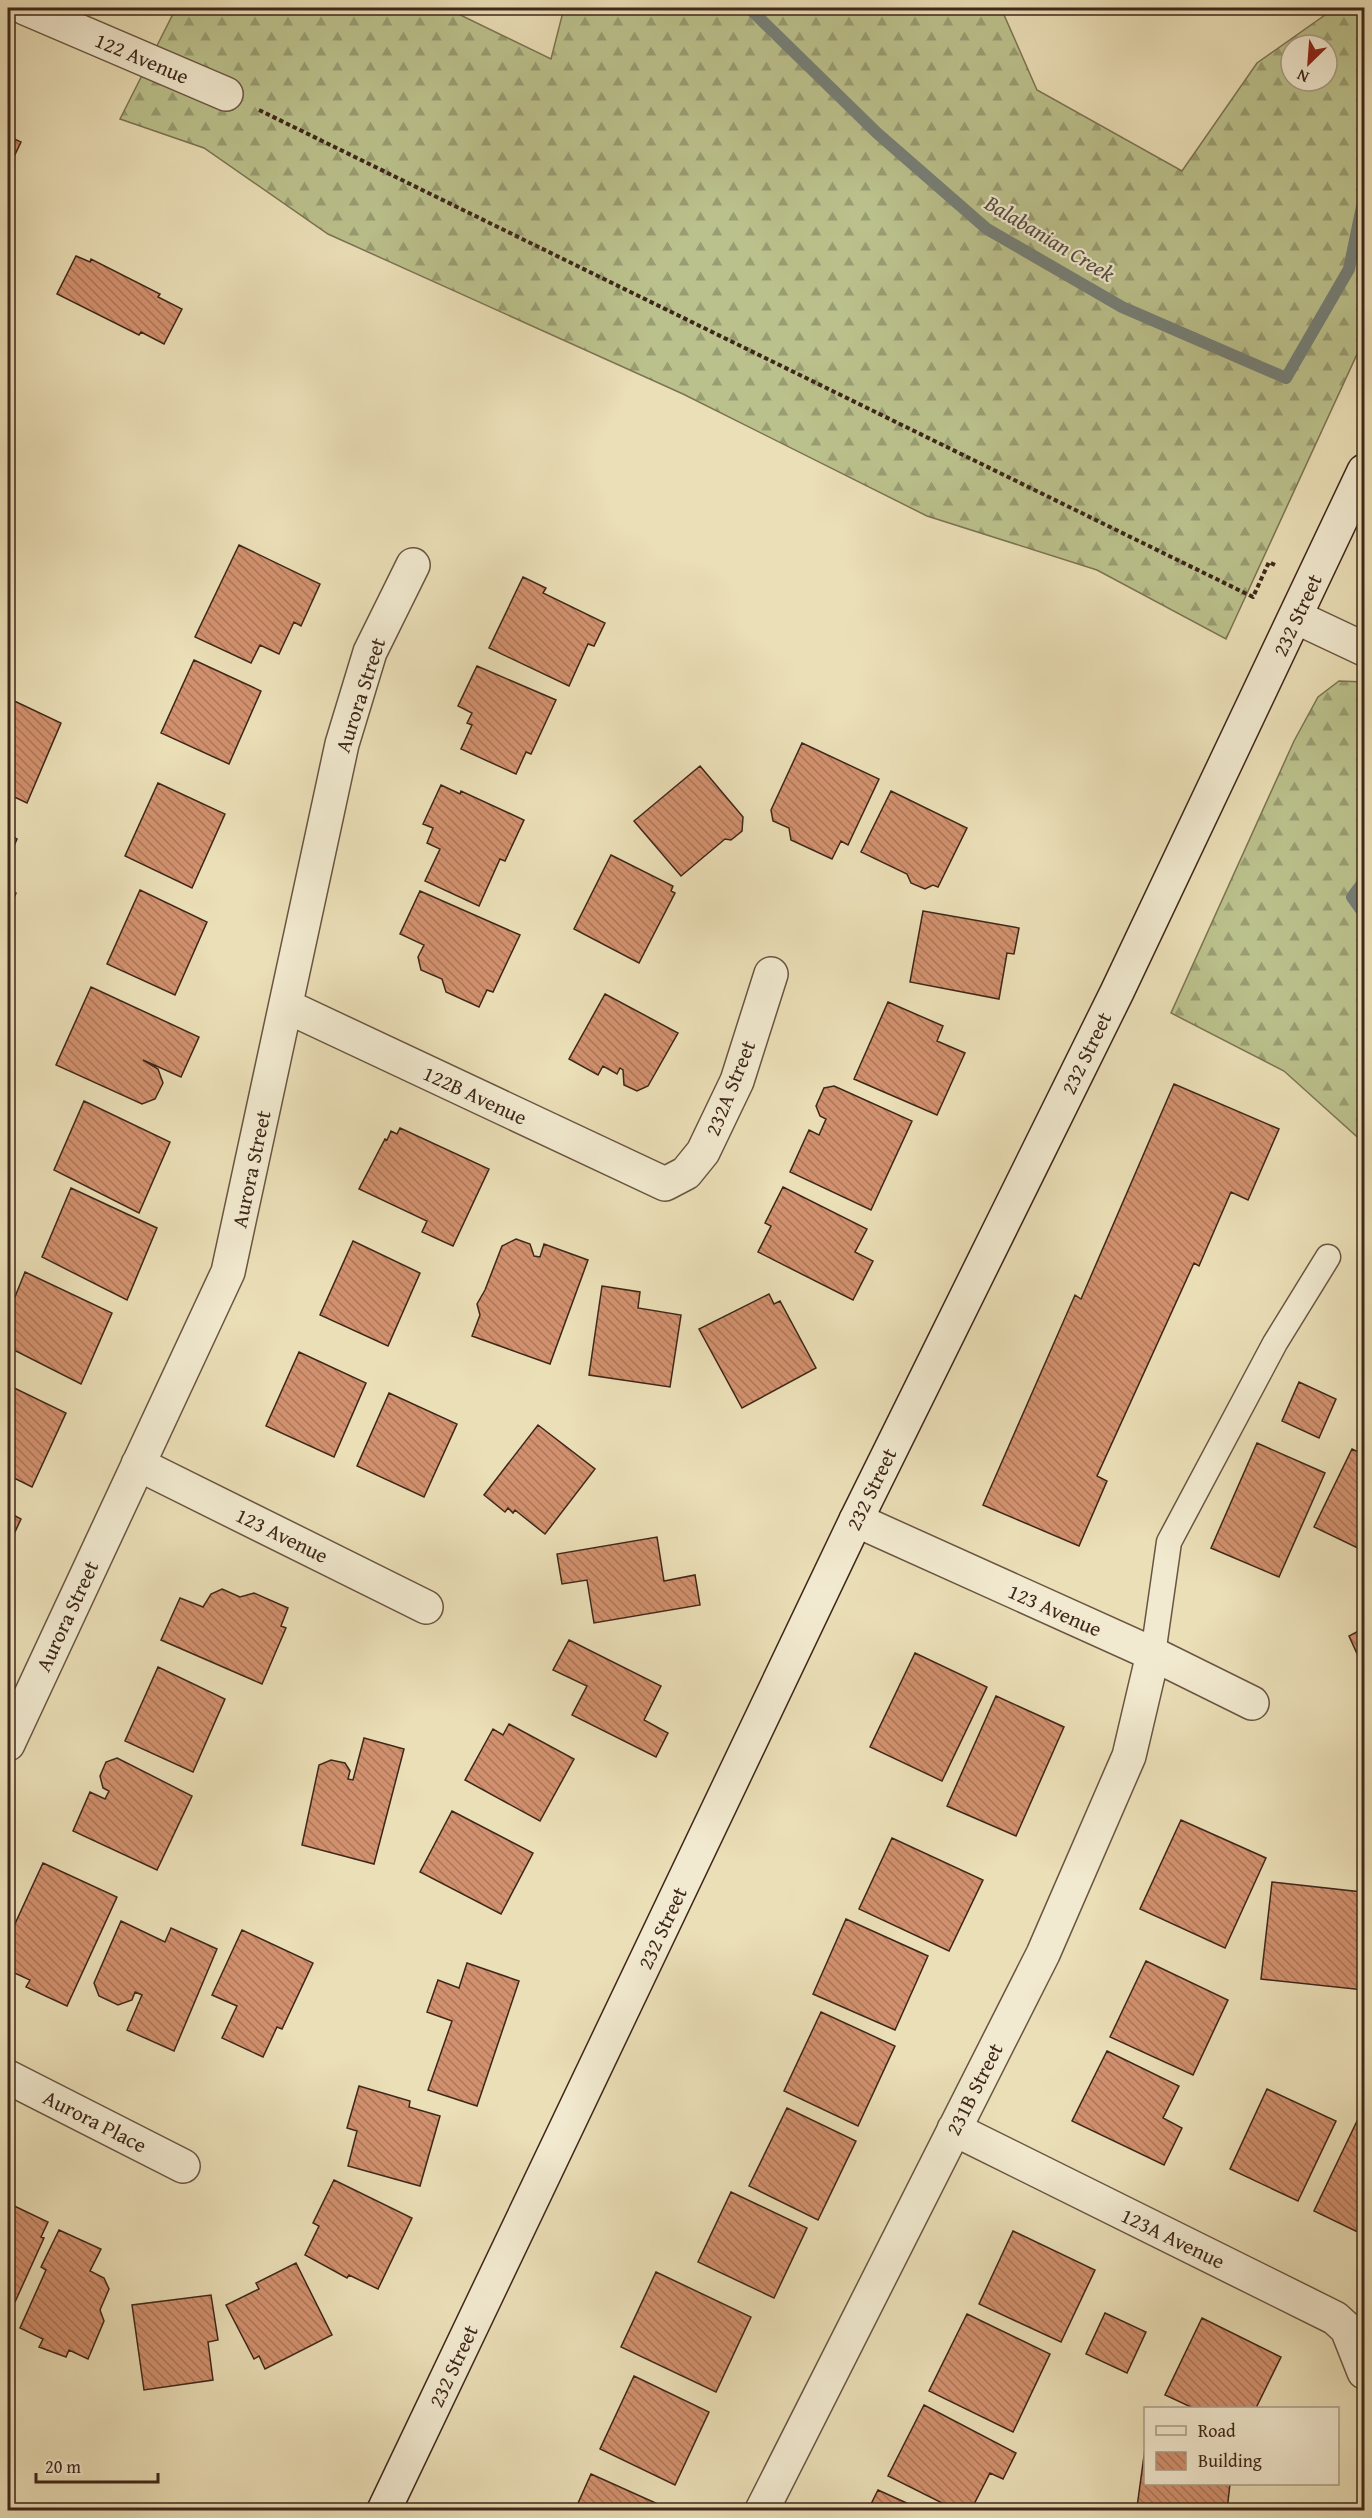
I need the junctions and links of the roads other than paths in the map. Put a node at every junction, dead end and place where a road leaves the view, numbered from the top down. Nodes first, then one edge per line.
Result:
1 (25, 8) edge
2 (226, 94) road end
3 (1365, 471) edge
4 (413, 565) dead end
5 (1296, 617) junction
6 (1365, 650) edge
7 (771, 974) dead end
8 (286, 1005) junction
9 (665, 1184) joint
10 (1328, 1257) dead end
11 (138, 1464) junction
12 (856, 1520) junction
13 (426, 1607) dead end
14 (1153, 1654) junction
15 (1252, 1703) dead end
16 (8, 1744) edge
17 (8, 2077) edge
18 (954, 2130) junction
19 (183, 2166) dead end
20 (1365, 2372) edge
21 (384, 2511) edge
22 (762, 2511) edge

1 - 2 street, 122 Avenue
3 - 5 street, 232 Street
4 - 8 street, Aurora Street
5 - 6 street
5 - 12 street, 232 Street
7 - 9 street, 232A Street
8 - 9 street, 122B Avenue
8 - 11 street, Aurora Street
10 - 14 lane
11 - 13 street, 123 Avenue
11 - 16 street, Aurora Street
12 - 14 street, 123 Avenue
12 - 21 street, 232 Street
14 - 15 street, 123 Avenue
14 - 18 street, 231B Street
17 - 19 street, Aurora Place
18 - 20 street, 123A Avenue
18 - 22 street, 231B Street

